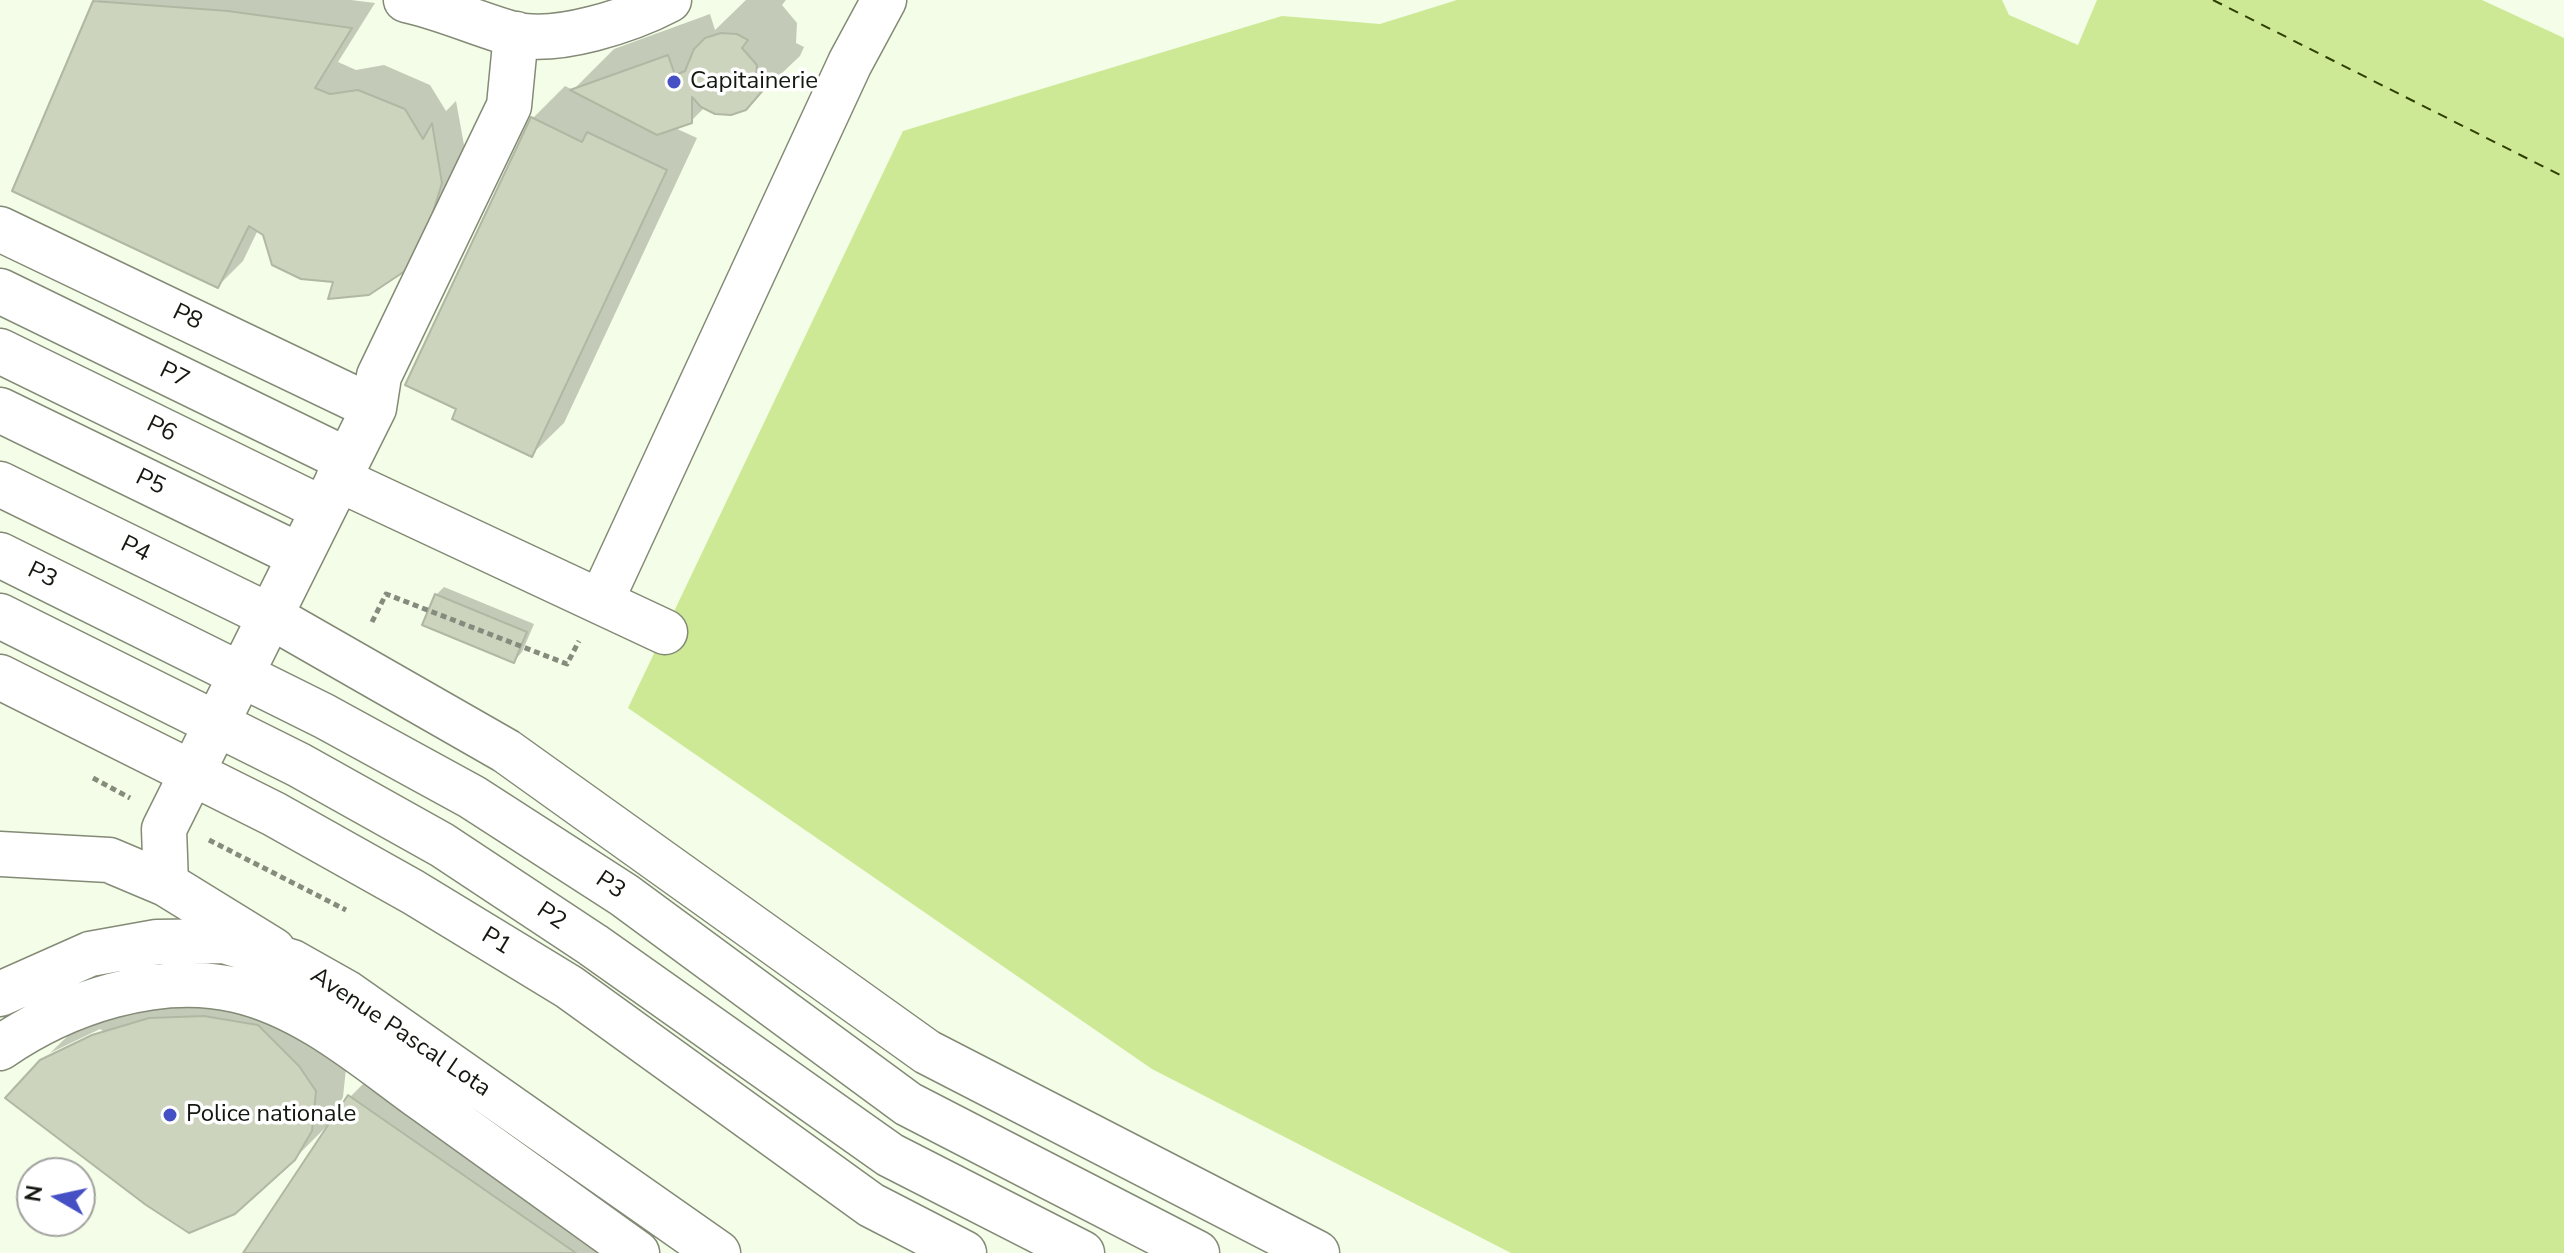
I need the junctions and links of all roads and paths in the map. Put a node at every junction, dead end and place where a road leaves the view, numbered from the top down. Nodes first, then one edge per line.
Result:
1 (406, 0) edge
2 (669, 0) edge
3 (852, 0) edge
4 (884, 0) edge
5 (516, 34) junction
6 (850, 63) junction
7 (0, 229) edge
8 (0, 291) edge
9 (0, 351) edge
10 (374, 408) junction
11 (0, 410) edge
12 (336, 483) junction
13 (0, 484) edge
14 (0, 555) edge
15 (300, 556) junction
16 (601, 601) junction
17 (0, 616) edge
18 (270, 616) junction
19 (665, 632) dead end
20 (241, 674) junction
21 (0, 677) edge
22 (217, 723) junction
23 (85, 773) dead end
24 (191, 774) junction
25 (169, 819) junction
26 (0, 854) edge
27 (166, 884) junction
28 (347, 911) dead end
29 (292, 962) junction
30 (0, 994) edge
31 (0, 1048) edge
32 (637, 1253) edge
33 (718, 1253) edge
34 (964, 1253) edge
35 (1082, 1253) edge
36 (1197, 1253) edge
37 (1317, 1253) edge

1 - 5 main road
2 - 5 main road
3 - 6 main road
4 - 6 main road
5 - 10 main road
6 - 16 main road
7 - 10 main road, P8
8 - 12 main road, P7
9 - 12 main road, P6
10 - 12 main road
11 - 15 main road, P5
12 - 15 main road
12 - 16 main road
13 - 18 main road, P4
14 - 20 main road, P3
15 - 18 main road
16 - 19 main road
17 - 22 main road, P2
18 - 20 main road
18 - 37 main road, P4
20 - 22 main road
20 - 36 main road, P3
21 - 24 main road, P1
22 - 24 main road
22 - 35 main road, P2
23 - 25 path
24 - 25 main road
24 - 34 main road, P1
25 - 27 main road
25 - 28 path
26 - 27 main road
27 - 29 main road
29 - 30 main road, Avenue Pascal Lota
29 - 33 main road, Avenue Pascal Lota
31 - 32 main road, Avenue Pascal Lota

